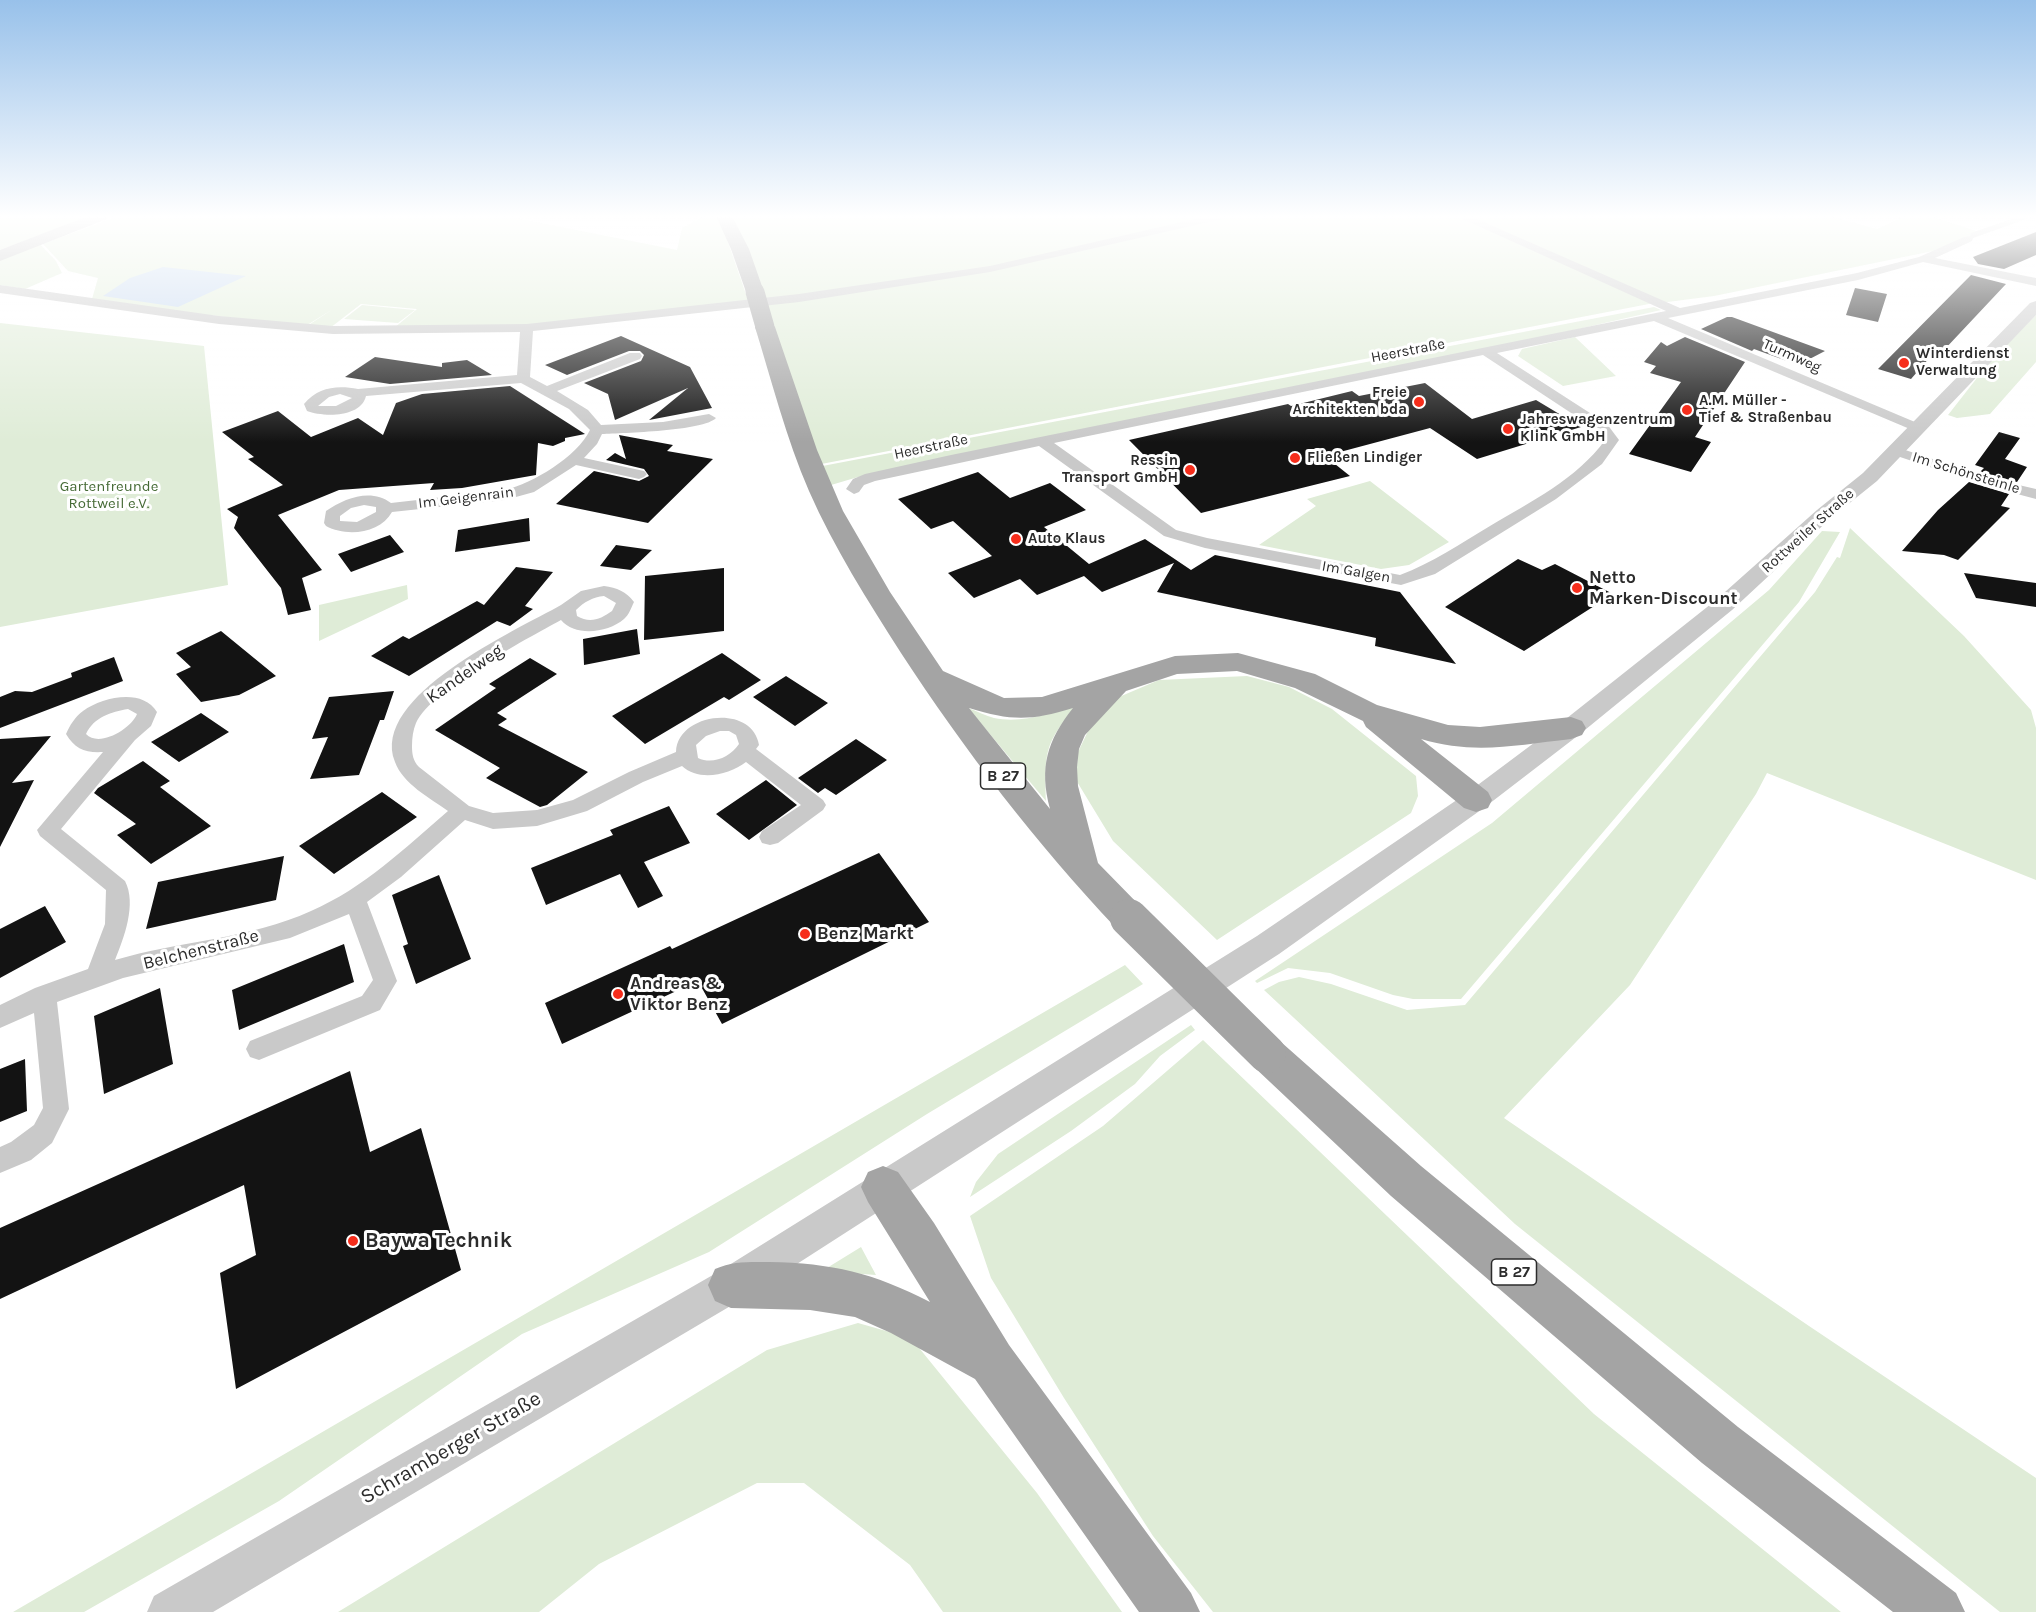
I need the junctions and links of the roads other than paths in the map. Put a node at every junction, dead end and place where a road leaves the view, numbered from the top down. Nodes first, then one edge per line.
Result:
1 (16, 291) edge
2 (755, 291) edge
3 (842, 291) edge
4 (1631, 291) edge
5 (1785, 291) edge
6 (2036, 306) edge
7 (1676, 311) junction
8 (1653, 316) junction
9 (527, 328) junction
10 (1487, 352) junction
11 (635, 356) dead end
12 (523, 379) junction
13 (545, 391) junction
14 (358, 393) dead end
15 (709, 418) dead end
16 (1917, 428) junction
17 (597, 430) junction
18 (1042, 441) junction
19 (1896, 451) junction
20 (573, 460) junction
21 (639, 474) dead end
22 (854, 489) dead end
23 (2036, 494) edge
24 (386, 508) dead end
25 (567, 609) dead end
26 (933, 678) junction
27 (1120, 682) junction
28 (1366, 712) junction
29 (1571, 728) junction
30 (127, 737) dead end
31 (746, 752) junction
32 (686, 756) junction
33 (1476, 800) junction
34 (462, 810) junction
35 (770, 837) dead end
36 (1082, 868) junction
37 (355, 900) junction
38 (98, 975) junction
39 (44, 995) junction
40 (0, 1017) edge
41 (259, 1049) dead end
42 (0, 1160) edge
43 (883, 1187) junction
44 (731, 1285) junction
45 (992, 1362) junction
46 (170, 1612) edge
47 (1172, 1612) edge
48 (1937, 1612) edge

1 - 9 street
2 - 26 main road, B 27, bridge
3 - 9 street
4 - 7 street
5 - 7 street, Heerstraße
6 - 16 street, Rottweiler Straße
7 - 8 street, Heerstraße
8 - 10 street, Heerstraße
8 - 16 street, Turmweg
9 - 12 street
10 - 18 street, Heerstraße
10 - 18 street, Im Galgen
11 - 13 street
12 - 13 street
12 - 14 street
13 - 17 street
15 - 17 street
16 - 19 street, Rottweiler Straße
17 - 20 street, Im Geigenrain
18 - 22 street, Heerstraße
19 - 23 street, Im Schönsteinle
19 - 29 street, Rottweiler Straße
20 - 21 street
20 - 24 street, Im Geigenrain
25 - 34 street, Kandelweg
26 - 27 main road
26 - 36 main road, B 27
27 - 28 main road
27 - 36 main road
28 - 29 main road
28 - 33 main road
29 - 33 street, Rottweiler Straße
30 - 38 street
31 - 32 street
31 - 32 street
31 - 35 street
32 - 34 street
33 - 43 street, Rottweiler Straße
34 - 37 street, Belchenstraße
36 - 48 main road, B 27, bridge
37 - 38 street, Belchenstraße
37 - 41 street
38 - 39 street, Belchenstraße
39 - 40 street, Belchenstraße
39 - 42 street
43 - 44 street, Schramberger Straße
43 - 45 main road
44 - 45 main road
44 - 46 street, Schramberger Straße
45 - 47 main road

